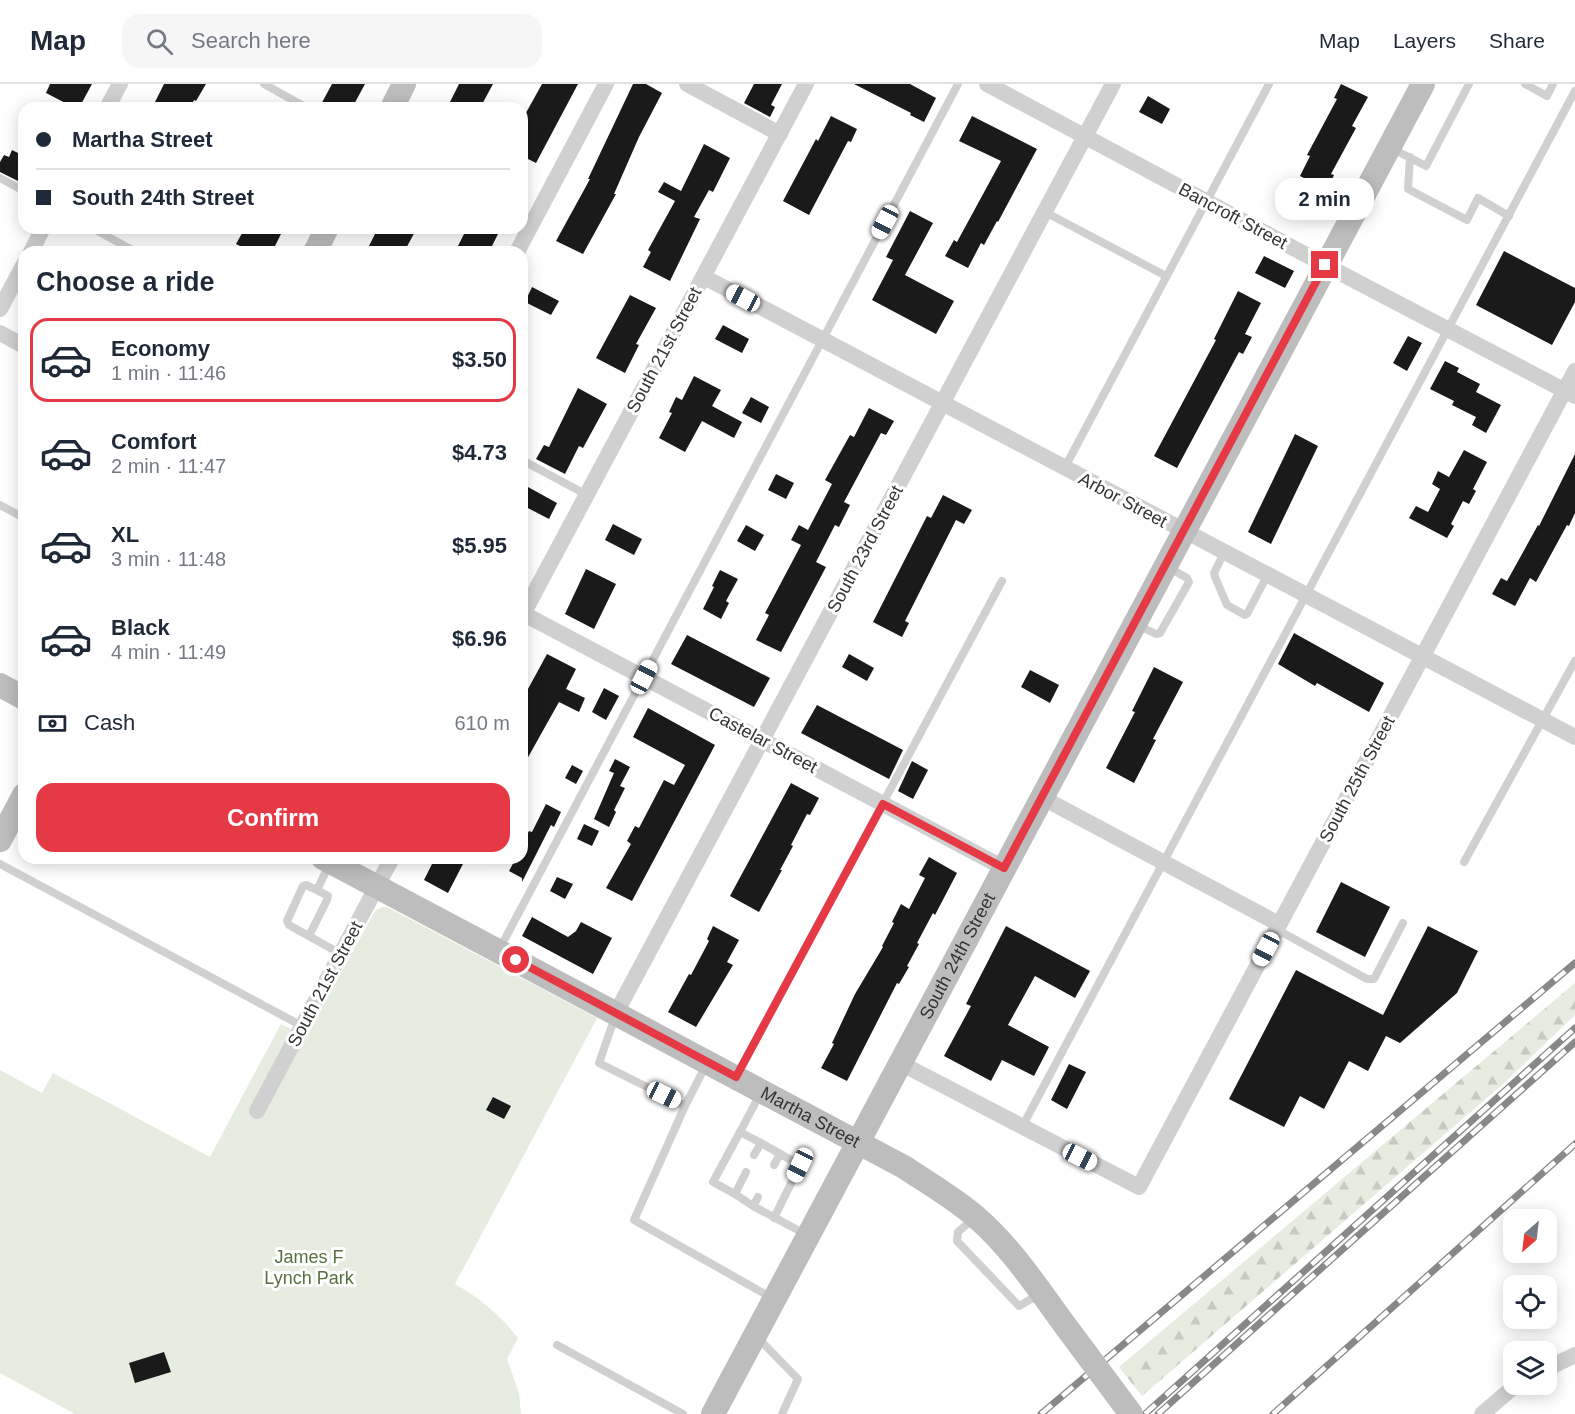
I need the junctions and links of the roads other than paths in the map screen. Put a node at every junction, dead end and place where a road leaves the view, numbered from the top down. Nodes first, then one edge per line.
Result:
1 (120, 84) edge
2 (264, 84) edge
3 (404, 84) edge
4 (606, 84) edge
5 (687, 84) edge
6 (806, 84) edge
7 (958, 84) edge
8 (987, 84) edge
9 (1113, 84) edge
10 (1269, 84) edge
11 (1423, 84) edge
12 (1469, 84) edge
13 (1525, 84) edge
14 (1553, 84) edge
15 (1575, 91) edge
16 (111, 102) edge
17 (296, 102) edge
18 (395, 102) edge
19 (780, 134) junction
20 (1085, 137) junction
21 (1400, 152) junction
22 (0, 177) edge
23 (18, 188) edge
24 (1205, 201) junction
25 (1045, 212) junction
26 (1509, 216) junction
27 (528, 231) edge
28 (103, 234) edge
29 (125, 246) edge
30 (1325, 265) junction
31 (18, 275) edge
32 (1166, 276) junction
33 (704, 277) junction
34 (0, 309) edge
35 (1448, 329) junction
36 (0, 333) edge
37 (822, 340) junction
38 (18, 343) edge
39 (1575, 371) edge
40 (1570, 393) edge
41 (942, 404) junction
42 (528, 463) edge
43 (1064, 469) junction
44 (587, 495) junction
45 (0, 505) edge
46 (18, 515) edge
47 (1183, 532) junction
48 (1224, 553) junction
49 (1267, 576) junction
50 (1002, 581) dead end
51 (1305, 596) junction
52 (528, 603) edge
53 (528, 617) edge
54 (1423, 658) junction
55 (1575, 661) edge
56 (644, 677) junction
57 (0, 685) edge
58 (18, 695) edge
59 (1543, 720) junction
60 (1575, 737) edge
61 (763, 740) junction
62 (1041, 797) junction
63 (883, 804) junction
64 (18, 806) edge
65 (0, 840) edge
66 (1163, 862) junction
67 (1464, 862) dead end
68 (0, 864) edge
69 (326, 864) edge
70 (335, 864) edge
71 (389, 864) edge
72 (1004, 868) junction
73 (377, 886) junction
74 (316, 890) junction
75 (1403, 924) dead end
76 (1278, 926) junction
77 (309, 936) junction
78 (498, 951) junction
79 (341, 954) junction
80 (616, 1013) junction
81 (302, 1026) junction
82 (708, 1062) junction
83 (900, 1063) junction
84 (736, 1077) junction
85 (761, 1091) junction
86 (685, 1106) junction
87 (257, 1111) dead end
88 (1022, 1127) junction
89 (740, 1132) junction
90 (859, 1142) junction
91 (760, 1143) junction
92 (780, 1154) junction
93 (754, 1155) dead end
94 (774, 1165) dead end
95 (746, 1172) dead end
96 (735, 1194) junction
97 (758, 1197) dead end
98 (753, 1206) junction
99 (774, 1218) junction
100 (810, 1236) junction
101 (775, 1299) junction
102 (755, 1335) junction
103 (557, 1345) dead end
104 (1575, 1356) edge
105 (1557, 1364) edge
106 (1505, 1395) edge
107 (715, 1413) edge
108 (683, 1414) edge
109 (782, 1414) edge
110 (1131, 1414) edge
111 (1482, 1414) edge

1 - 16 street
2 - 17 lane
3 - 18 main road
4 - 27 street
5 - 19 street
6 - 19 street, South 21st Street
7 - 37 lane
8 - 20 street, Bancroft Street
9 - 20 street, South 23rd Street
10 - 24 lane
11 - 21 main road, South 24th Street
12 - 21 lane
13 - 14 lane
15 - 26 lane
19 - 33 street, South 21st Street
20 - 24 street, Bancroft Street
20 - 25 street, South 23rd Street
21 - 26 lane
21 - 30 main road, South 24th Street
22 - 23 lane
24 - 30 street, Bancroft Street
24 - 32 lane
25 - 32 lane
25 - 41 street, South 23rd Street
26 - 35 lane
28 - 29 lane
30 - 35 street, Bancroft Street
30 - 47 main road, South 24th Street
31 - 34 street
32 - 43 lane
33 - 37 street, Arbor Street
33 - 44 street, South 21st Street
35 - 40 street, Bancroft Street
35 - 51 lane
36 - 38 street
37 - 41 street, Arbor Street
37 - 56 lane
39 - 40 street, South 25th Street
40 - 54 street, South 25th Street
41 - 43 street, Arbor Street
41 - 61 street, South 23rd Street
42 - 44 lane
43 - 47 street, Arbor Street
44 - 52 street, South 21st Street
45 - 46 lane
47 - 48 street, Arbor Street
47 - 62 main road, South 24th Street
48 - 49 street, Arbor Street
48 - 49 lane
49 - 51 street, Arbor Street
50 - 63 lane
51 - 54 street, Arbor Street
51 - 66 lane
53 - 56 street, Castelar Street
54 - 59 street, Arbor Street
54 - 76 street, South 25th Street
55 - 59 lane
56 - 61 street, Castelar Street
56 - 78 lane
57 - 58 main road
59 - 60 street, Arbor Street
59 - 67 lane
61 - 63 street, Castelar Street
61 - 80 street, South 23rd Street
62 - 66 street
62 - 72 main road, South 24th Street
63 - 72 street, Castelar Street
63 - 84 lane
64 - 65 main road
66 - 76 street
66 - 88 lane
68 - 81 lane
69 - 74 lane
70 - 73 main road, Martha Street
71 - 73 street, South 21st Street
72 - 83 main road, South 24th Street
73 - 78 main road, Martha Street
73 - 79 street, South 21st Street
74 - 77 lane
74 - 77 lane
75 - 76 lane
76 - 88 street, South 25th Street
77 - 79 lane
78 - 80 main road, Martha Street
79 - 81 street, South 21st Street
80 - 82 main road, Martha Street
80 - 86 lane
81 - 87 street, South 21st Street
82 - 84 main road, Martha Street
82 - 86 lane
83 - 88 street
83 - 90 main road, South 24th Street
84 - 85 main road, Martha Street
85 - 89 lane
85 - 90 main road, Martha Street
86 - 101 lane
89 - 91 lane
89 - 96 lane
90 - 100 main road, South 24th Street
90 - 110 main road, Martha Street, bridge
91 - 92 lane
91 - 93 lane
92 - 94 lane
92 - 99 lane
95 - 96 lane
96 - 98 lane
97 - 98 lane
98 - 99 lane
99 - 100 lane
100 - 101 main road, South 24th Street
101 - 102 main road, South 24th Street
102 - 107 main road, South 24th Street
102 - 109 lane
103 - 108 lane
104 - 105 street
106 - 111 street

